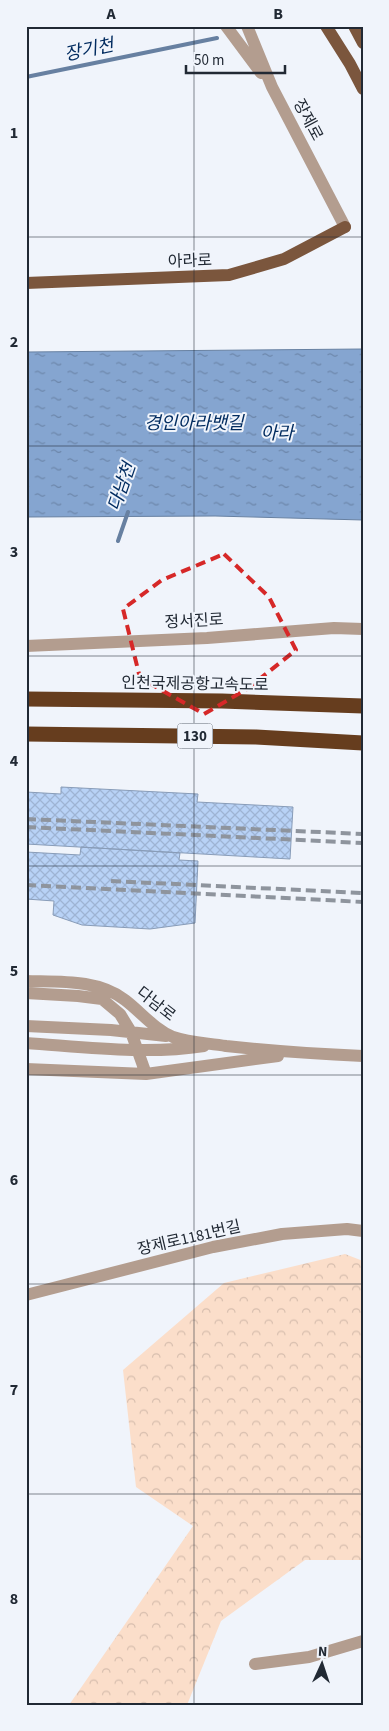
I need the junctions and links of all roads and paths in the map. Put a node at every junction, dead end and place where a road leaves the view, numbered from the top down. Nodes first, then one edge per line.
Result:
1 (226, 26) edge
2 (247, 26) edge
3 (258, 26) edge
4 (326, 26) edge
5 (354, 26) edge
6 (363, 43) edge
7 (259, 56) junction
8 (272, 87) junction
9 (363, 89) edge
10 (345, 227) joint
11 (26, 283) edge
12 (363, 628) edge
13 (26, 646) edge
14 (26, 699) edge
15 (363, 706) edge
16 (26, 734) edge
17 (363, 743) edge
18 (26, 981) edge
19 (26, 993) edge
20 (26, 1026) edge
21 (131, 1032) junction
22 (174, 1037) junction
23 (26, 1044) edge
24 (217, 1044) junction
25 (137, 1050) junction
26 (297, 1054) junction
27 (363, 1056) edge
28 (26, 1069) edge
29 (146, 1074) junction
30 (363, 1231) edge
31 (26, 1295) edge
32 (363, 1641) edge
33 (255, 1664) dead end

1 - 8 street
2 - 7 street, 장제로
3 - 7 street
4 - 9 main road
5 - 6 main road
7 - 8 street, 장제로
8 - 10 street, 장제로
10 - 11 main road, 아라로
12 - 13 street, 정서진로
14 - 15 highway, 인천국제공항고속도로 / 130
16 - 17 highway, 130
18 - 22 street, 다남로
19 - 21 street, 다남로
20 - 21 street
21 - 22 street
21 - 25 street, 다남로
22 - 24 street, 다남로
23 - 25 street
24 - 25 street
24 - 26 street, 다남로
25 - 29 street, 다남로
26 - 27 street, 다남로
26 - 29 street, 다남로
28 - 29 street, 다남로
30 - 31 street, 장제로1181번길
32 - 33 street

